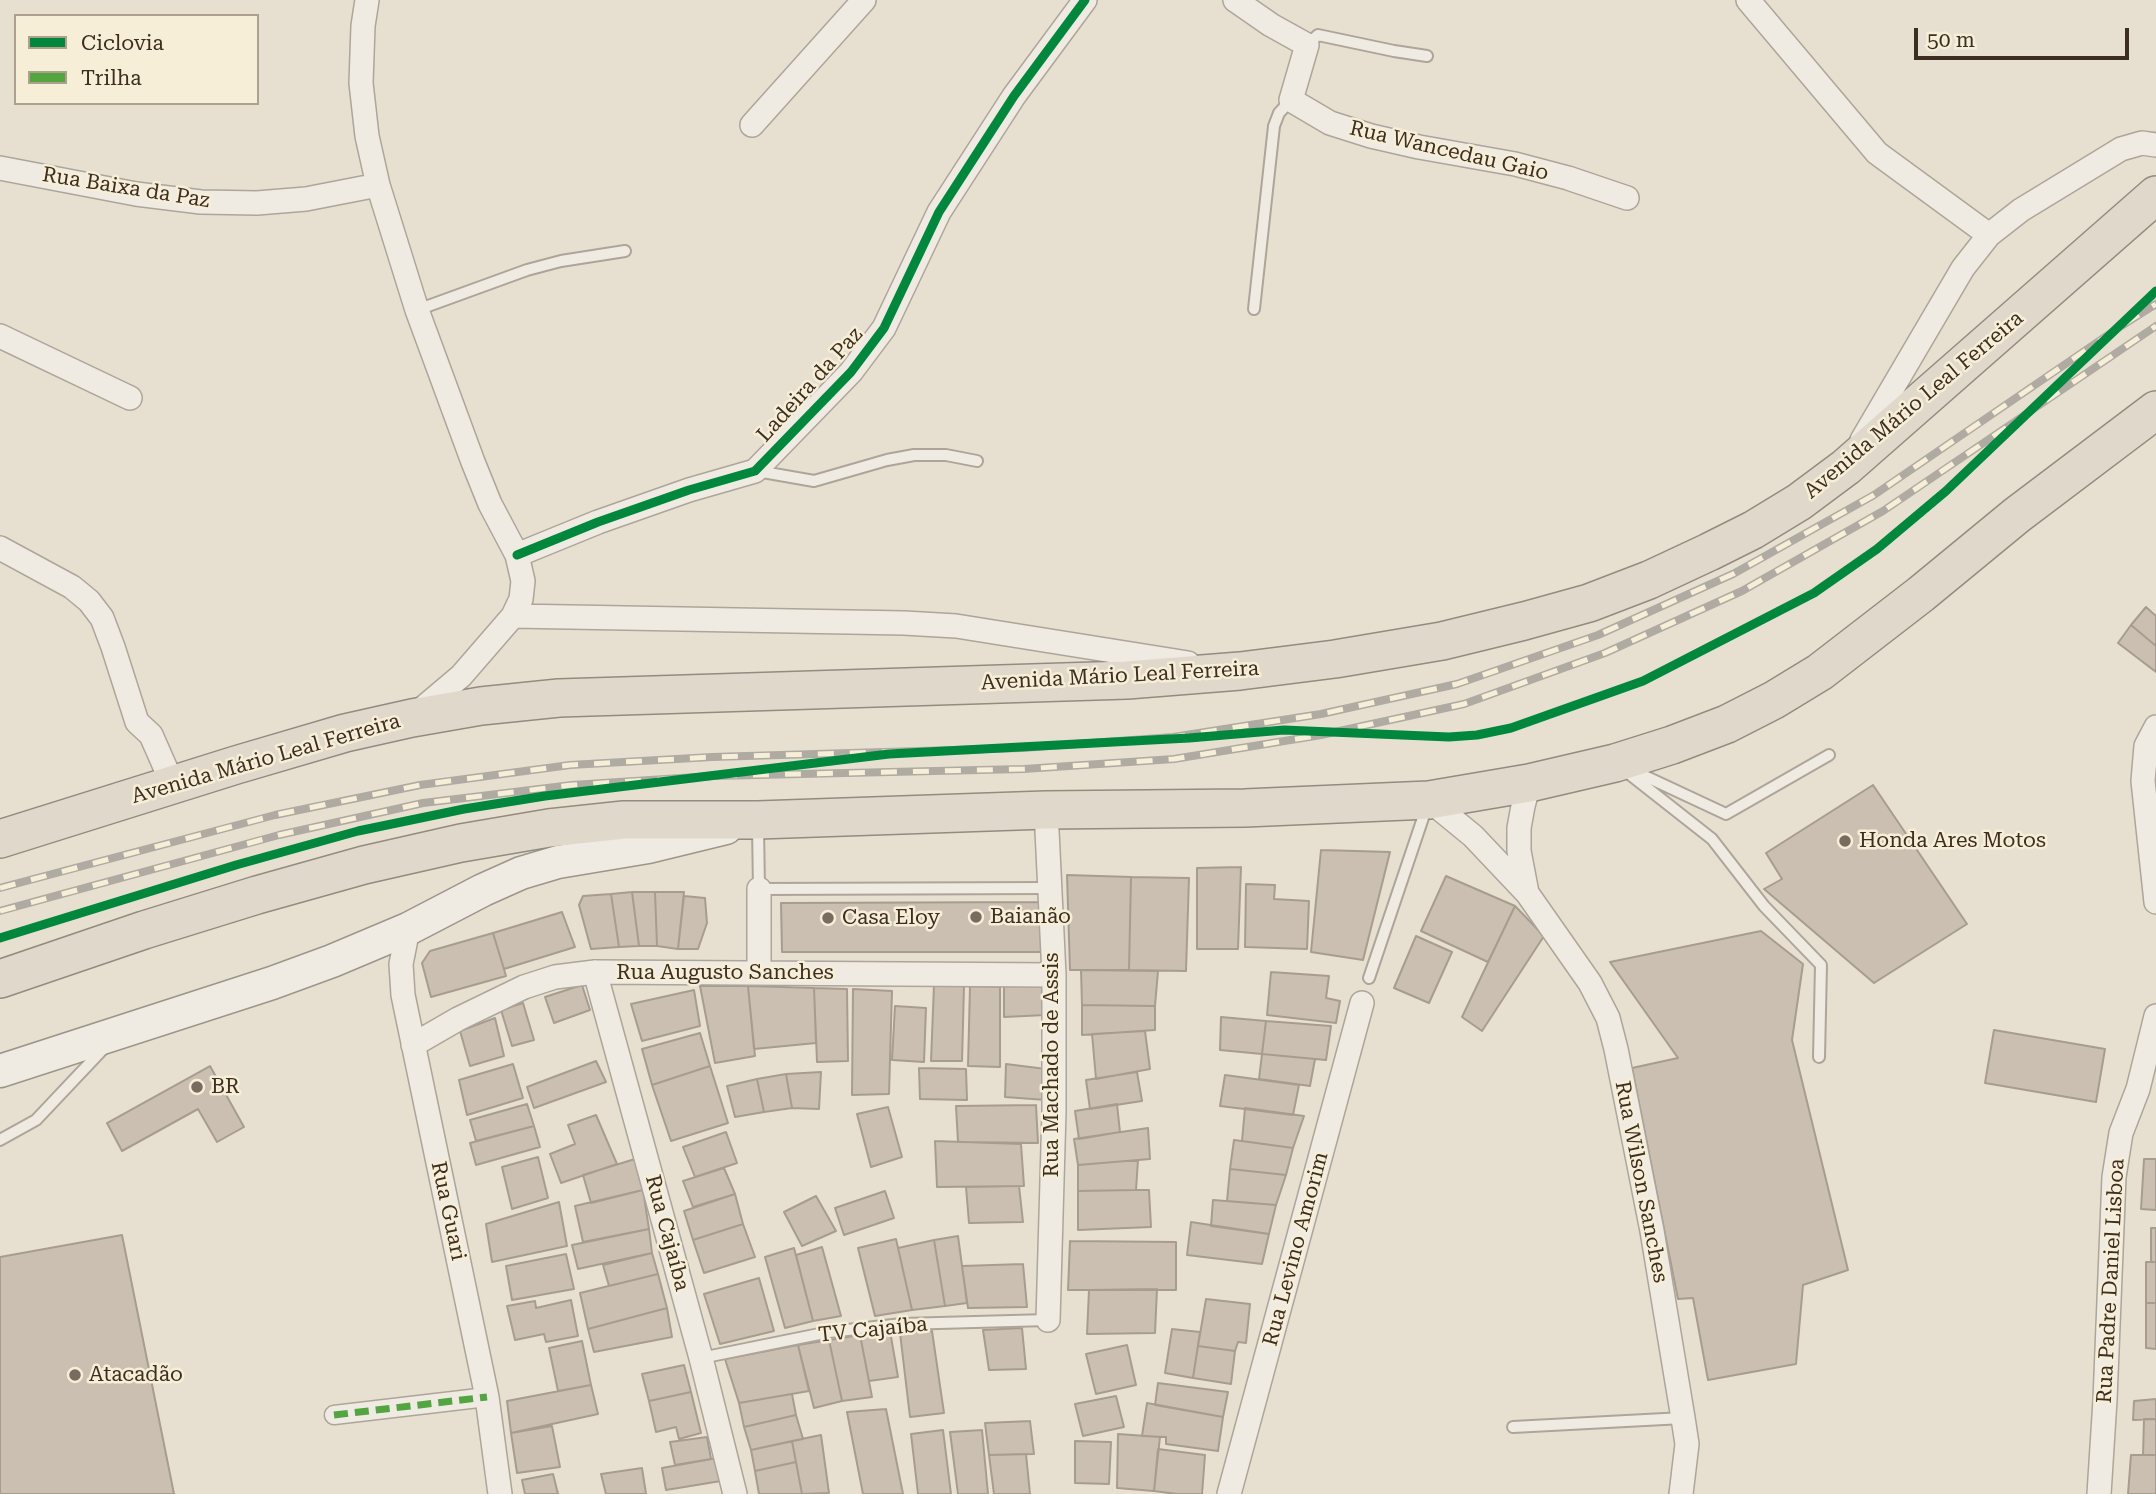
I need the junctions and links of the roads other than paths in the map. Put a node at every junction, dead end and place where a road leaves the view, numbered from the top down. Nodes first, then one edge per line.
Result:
1 (367, 0) edge
2 (864, 0) edge
3 (1085, 0) edge
4 (1235, 0) edge
5 (1748, 0) edge
6 (1307, 44) junction
7 (1427, 56) dead end
8 (1291, 100) junction
9 (752, 125) dead end
10 (2156, 145) edge
11 (0, 168) edge
12 (378, 185) junction
13 (2156, 195) edge
14 (1627, 198) dead end
15 (1989, 235) junction
16 (625, 251) dead end
17 (1254, 309) dead end
18 (417, 310) junction
19 (0, 336) edge
20 (130, 398) dead end
21 (2156, 410) edge
22 (977, 461) dead end
23 (1846, 467) junction
24 (755, 471) junction
25 (0, 548) edge
26 (517, 555) junction
27 (513, 615) junction
28 (1240, 671) junction
29 (412, 718) junction
30 (2156, 727) edge
31 (1829, 755) dead end
32 (1615, 763) junction
33 (2149, 778) edge
34 (1529, 783) junction
35 (173, 785) junction
36 (1429, 800) junction
37 (1046, 810) junction
38 (758, 820) junction
39 (0, 839) edge
40 (1051, 888) junction
41 (759, 889) junction
42 (1527, 892) junction
43 (2156, 902) edge
44 (408, 929) junction
45 (595, 972) junction
46 (759, 973) junction
47 (1054, 975) junction
48 (1369, 978) dead end
49 (0, 979) edge
50 (1362, 1003) dead end
51 (2156, 1016) edge
52 (118, 1033) junction
53 (413, 1045) junction
54 (1819, 1057) dead end
55 (0, 1071) edge
56 (2147, 1086) edge
57 (0, 1140) edge
58 (1048, 1321) joint
59 (701, 1358) junction
60 (487, 1397) junction
61 (334, 1415) dead end
62 (1683, 1418) junction
63 (1513, 1427) dead end
64 (500, 1494) edge
65 (735, 1494) edge
66 (1229, 1494) edge
67 (1681, 1494) edge
68 (2099, 1494) edge

1 - 12 street
2 - 9 street
3 - 24 street, Ladeira da Paz
4 - 6 street
5 - 15 street
6 - 7 lane
6 - 8 street
8 - 14 street, Rua Wancedau Gaio
8 - 17 lane
10 - 15 street
11 - 12 street, Rua Baixa da Paz
12 - 18 street
13 - 23 highway, Avenida Mário Leal Ferreira
15 - 23 street
16 - 18 lane
18 - 26 street
19 - 20 street
21 - 32 highway
22 - 24 lane
23 - 28 highway, Avenida Mário Leal Ferreira
24 - 26 street, Ladeira da Paz
25 - 35 street
26 - 27 street
27 - 28 street
27 - 29 street
28 - 29 highway, Avenida Mário Leal Ferreira
29 - 35 highway, Avenida Mário Leal Ferreira
30 - 33 street
31 - 32 lane
32 - 34 highway
32 - 54 lane
33 - 43 street
34 - 36 highway
34 - 42 street, Rua Wilson Sanches
35 - 39 highway, Avenida Mário Leal Ferreira
36 - 37 highway
36 - 42 street, Rua Wilson Sanches
36 - 48 lane
37 - 38 highway
37 - 40 street, Rua Machado de Assis
38 - 41 lane
38 - 44 main road
38 - 49 highway
40 - 41 lane
40 - 47 street, Rua Machado de Assis
41 - 46 street
42 - 62 street, Rua Wilson Sanches
44 - 52 main road
44 - 53 street, Rua Guari
45 - 46 street, Rua Augusto Sanches
45 - 53 street, Rua Augusto Sanches
45 - 59 street, Rua Cajaíba
46 - 47 street, Rua Augusto Sanches
47 - 58 street, Rua Machado de Assis
50 - 66 street, Rua Levino Amorim
51 - 56 street, Rua Padre Daniel Lisboa
52 - 55 main road
52 - 57 lane
53 - 60 street, Rua Guari
56 - 68 street, Rua Padre Daniel Lisboa
58 - 59 lane, TV Cajaíba
59 - 65 street, Rua Cajaíba
60 - 61 street
60 - 64 street, Rua Guari
62 - 63 lane
62 - 67 street, Rua Wilson Sanches

